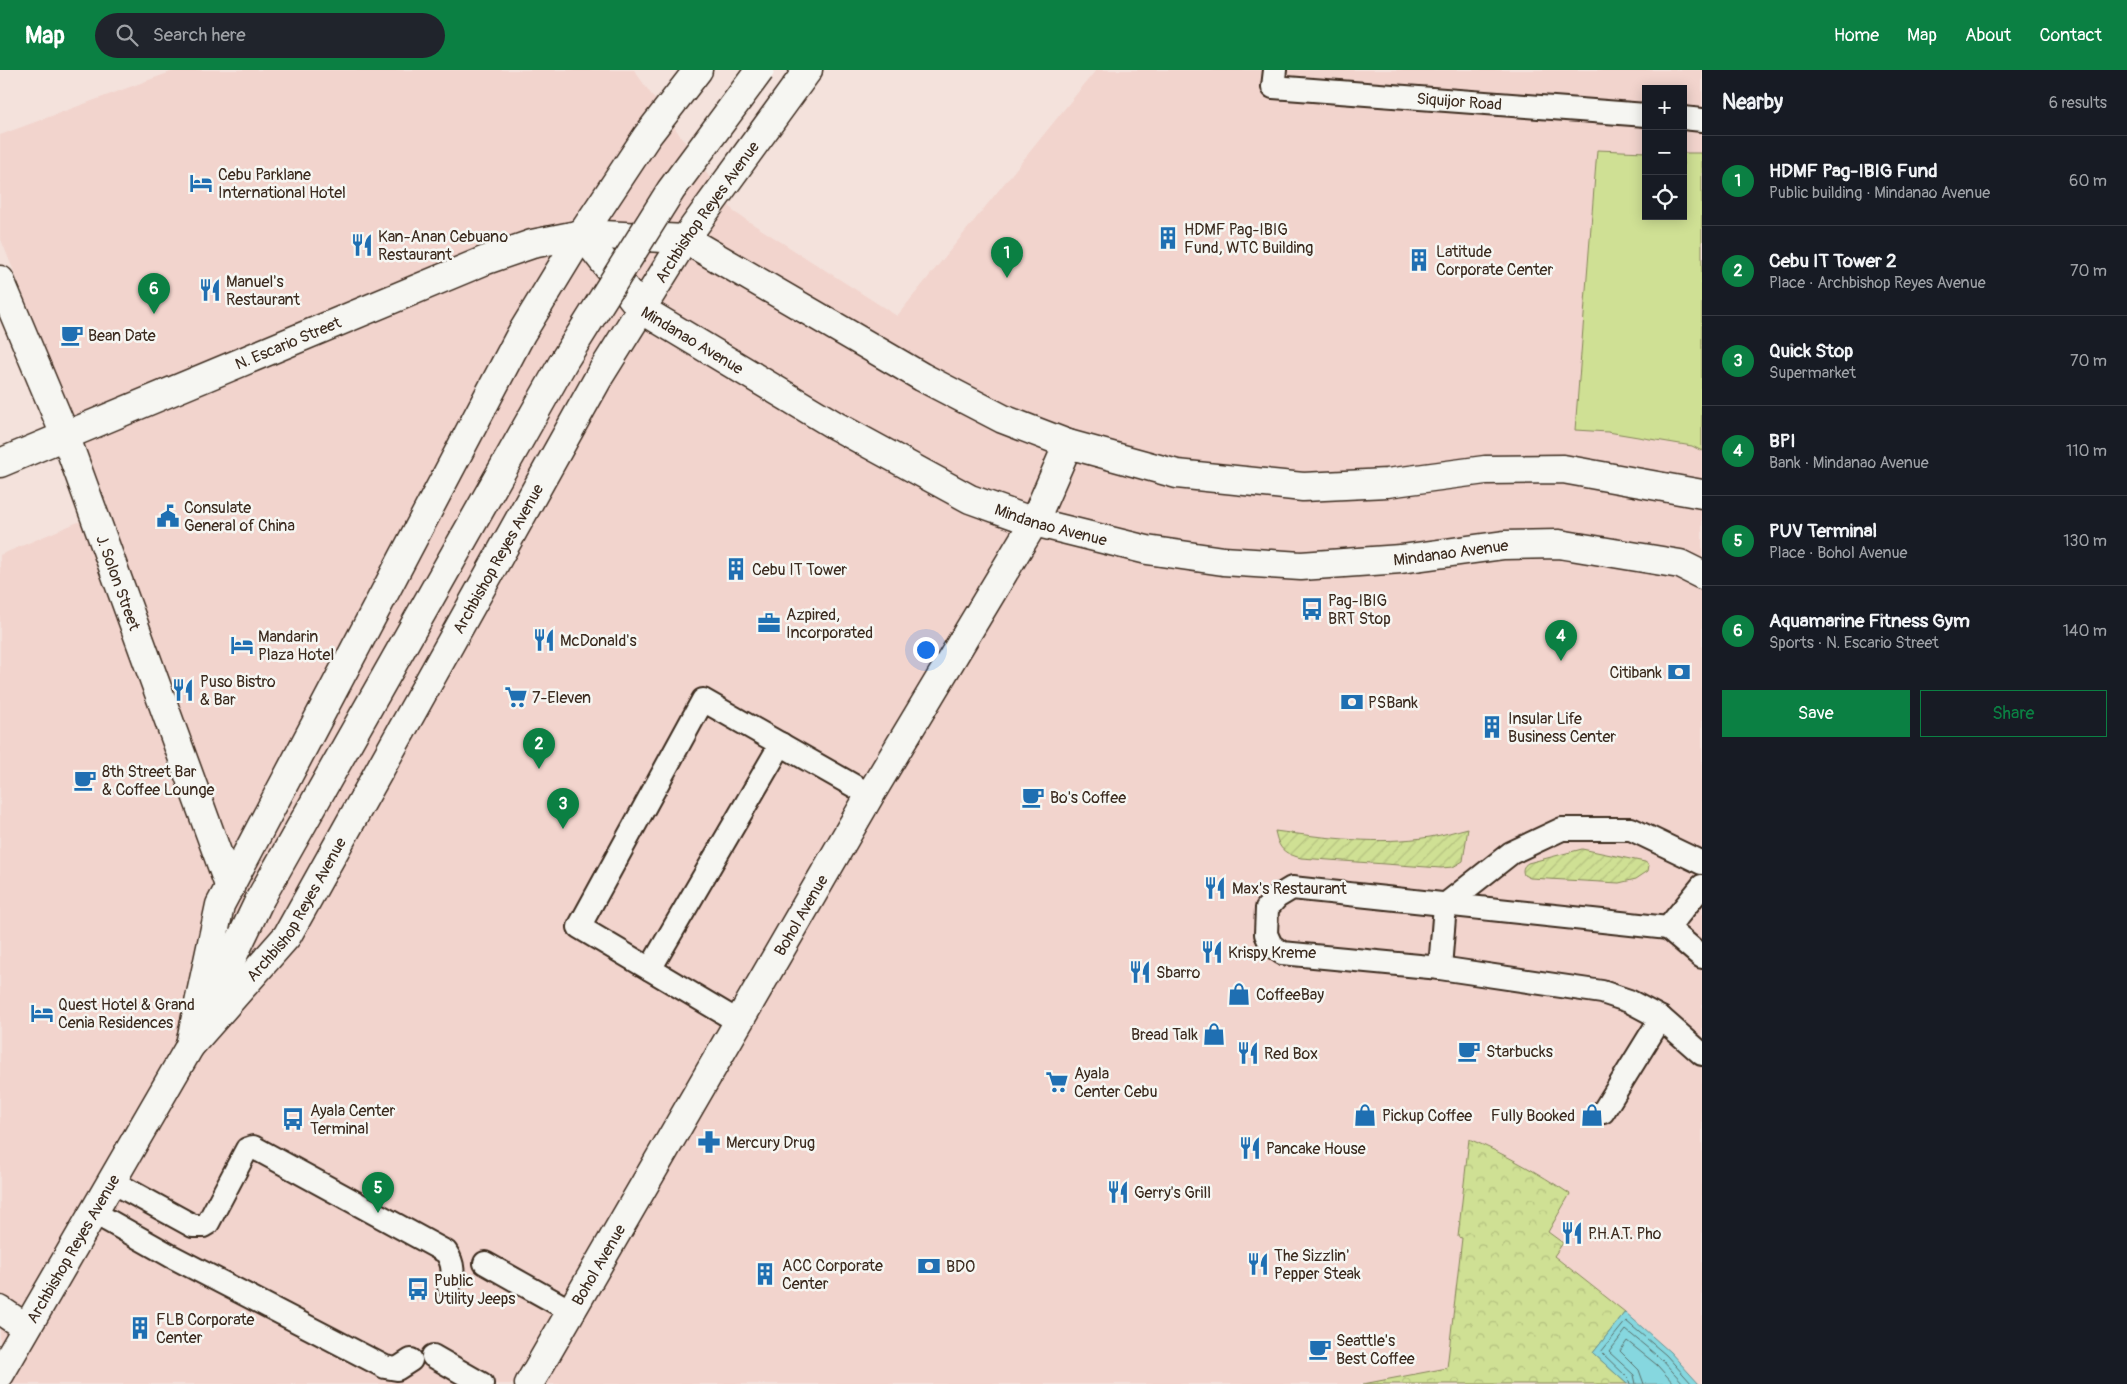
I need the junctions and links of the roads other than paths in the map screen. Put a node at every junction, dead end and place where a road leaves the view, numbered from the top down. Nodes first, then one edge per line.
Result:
1 (698, 70) edge
2 (760, 70) edge
3 (808, 70) edge
4 (1274, 79) edge
5 (1642, 115) edge
6 (1687, 118) edge
7 (1702, 120) edge
8 (582, 234) junction
9 (685, 240) junction
10 (0, 280) edge
11 (641, 309) junction
12 (65, 434) junction
13 (1068, 444) junction
14 (0, 463) edge
15 (1702, 494) edge
16 (1034, 522) junction
17 (1702, 575) edge
18 (781, 744) junction
19 (870, 795) junction
20 (1702, 863) edge
21 (1702, 886) edge
22 (230, 888) junction
23 (1445, 905) junction
24 (1668, 928) junction
25 (1702, 957) edge
26 (1440, 968) junction
27 (650, 969) junction
28 (1661, 1018) junction
29 (739, 1022) junction
30 (190, 1046) junction
31 (1700, 1048) edge
32 (1603, 1112) dead end
33 (111, 1181) junction
34 (93, 1212) junction
35 (485, 1263) dead end
36 (449, 1287) dead end
37 (0, 1310) edge
38 (571, 1311) junction
39 (25, 1327) junction
40 (433, 1356) dead end
41 (411, 1360) dead end
42 (0, 1374) edge
43 (482, 1384) edge
44 (529, 1384) edge

1 - 8 main road, Archbishop Reyes Avenue
2 - 30 main road, Archbishop Reyes Avenue, bridge
3 - 9 main road, Archbishop Reyes Avenue
4 - 5 lane, Siquijor Road
6 - 7 lane
8 - 9 main road
8 - 11 main road, Mindanao Avenue
8 - 12 main road, N. Escario Street
8 - 22 main road, Archbishop Reyes Avenue
9 - 11 main road, Archbishop Reyes Avenue
9 - 13 main road
10 - 12 main road, J. Solon Street
11 - 16 main road, Mindanao Avenue
11 - 30 main road, Archbishop Reyes Avenue
12 - 14 main road, N. Escario Street
12 - 22 main road, J. Solon Street
13 - 15 main road
13 - 16 main road, Bohol Avenue
16 - 17 main road, Mindanao Avenue
16 - 19 main road, Bohol Avenue
18 - 19 lane
18 - 27 lane
18 - 27 lane
19 - 29 main road, Bohol Avenue
20 - 23 lane
21 - 24 lane
22 - 30 main road, Archbishop Reyes Avenue
23 - 24 lane
23 - 26 lane
23 - 26 lane
24 - 25 lane
26 - 28 lane
27 - 29 lane
28 - 31 lane
28 - 32 lane
29 - 38 main road, Bohol Avenue
30 - 33 main road, Archbishop Reyes Avenue
33 - 34 main road, Archbishop Reyes Avenue
33 - 36 lane
34 - 39 main road, Archbishop Reyes Avenue
34 - 41 lane
35 - 38 lane
37 - 39 main road
38 - 44 main road, Bohol Avenue
39 - 42 main road, Archbishop Reyes Avenue
40 - 43 lane

